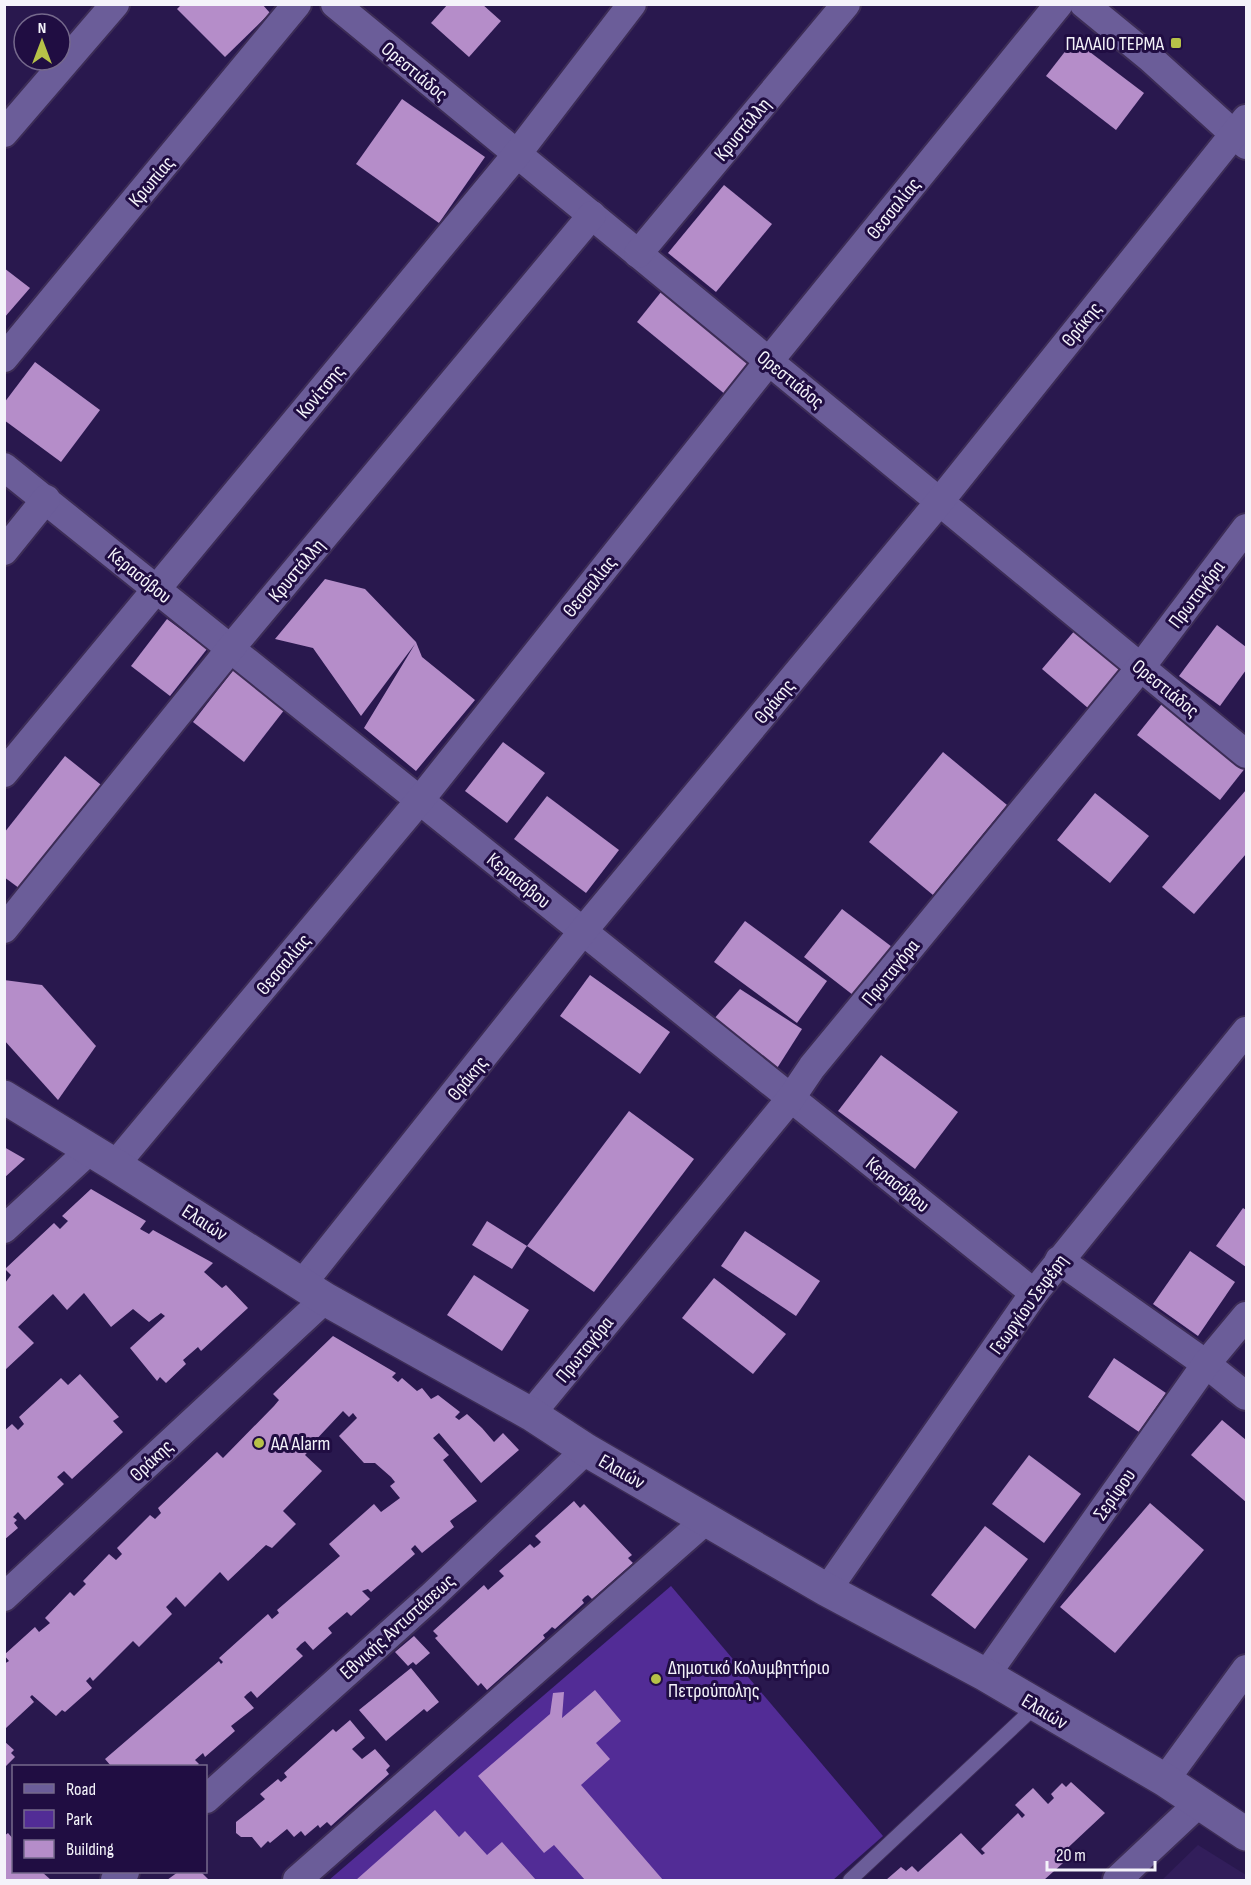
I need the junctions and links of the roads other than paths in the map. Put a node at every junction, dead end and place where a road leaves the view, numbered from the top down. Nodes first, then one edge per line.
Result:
1 (115, 4) edge
2 (297, 4) edge
3 (335, 4) edge
4 (632, 4) edge
5 (846, 4) edge
6 (1059, 4) edge
7 (1084, 4) edge
8 (1242, 132) edge
9 (4, 133) edge
10 (517, 154) junction
11 (592, 215) junction
12 (638, 254) junction
13 (4, 358) edge
14 (769, 361) junction
15 (4, 467) edge
16 (46, 500) junction
17 (940, 501) junction
18 (1246, 528) edge
19 (4, 551) edge
20 (156, 588) junction
21 (231, 648) junction
22 (1141, 667) junction
23 (1246, 754) edge
24 (4, 773) edge
25 (420, 800) junction
26 (4, 928) edge
27 (583, 931) junction
28 (1246, 1031) edge
29 (4, 1097) edge
30 (791, 1098) junction
31 (103, 1158) junction
32 (4, 1229) edge
33 (1059, 1260) junction
34 (314, 1291) junction
35 (1034, 1293) junction
36 (1246, 1317) edge
37 (1206, 1364) junction
38 (1246, 1396) edge
39 (531, 1414) junction
40 (586, 1450) junction
41 (706, 1520) junction
42 (827, 1590) junction
43 (4, 1597) edge
44 (1246, 1669) edge
45 (986, 1675) junction
46 (1036, 1706) junction
47 (1165, 1780) junction
48 (207, 1798) edge
49 (1199, 1803) junction
50 (1246, 1834) edge
51 (297, 1881) edge
52 (850, 1881) edge
53 (1117, 1881) edge

1 - 9 street
2 - 13 street, Κρωπίας
3 - 10 street, Ορεστιάδος
4 - 10 street, Κονίτσης
5 - 12 street, Κρυστάλλη
6 - 14 street, Θεσσαλίας
7 - 8 street
8 - 17 street, Θράκης
10 - 11 street, Ορεστιάδος
10 - 20 street, Κονίτσης
11 - 12 street, Ορεστιάδος
11 - 21 street, Κρυστάλλη
12 - 14 street, Ορεστιάδος
14 - 17 street, Ορεστιάδος
14 - 25 street, Θεσσαλίας
15 - 16 street, Κερασόβου
16 - 19 street
16 - 20 street, Κερασόβου
17 - 22 street, Ορεστιάδος
17 - 27 street, Θράκης
18 - 22 street, Πρωταγόρα
20 - 21 street, Κερασόβου
20 - 24 street, Κονίτσης
21 - 25 street, Κερασόβου
21 - 26 street, Κρυστάλλη
22 - 23 street, Ορεστιάδος
22 - 30 street, Πρωταγόρα
25 - 27 street, Κερασόβου
25 - 31 street, Θεσσαλίας
27 - 30 street, Κερασόβου
27 - 34 street, Θράκης
28 - 33 street, Γεωργίου Σεφέρη
29 - 31 street, Ελαιών
30 - 35 street, Κερασόβου
30 - 39 street, Πρωταγόρα
31 - 32 street, Θεσσαλίας
31 - 34 street, Ελαιών
33 - 35 street, Γεωργίου Σεφέρη
33 - 37 street
34 - 39 street, Ελαιών
34 - 43 street, Θράκης
35 - 42 street, Γεωργίου Σεφέρη
36 - 37 street, Σερίφου
37 - 38 street
37 - 45 street, Σερίφου
39 - 40 street, Ελαιών
40 - 41 street, Ελαιών
40 - 48 street, Εθνικής Αντιστάσεως
41 - 42 street, Ελαιών
41 - 51 street
42 - 45 street, Ελαιών
44 - 47 street
45 - 46 street, Ελαιών
46 - 47 street, Ελαιών
46 - 52 lane
47 - 49 street, Ελαιών
49 - 50 street, Ελαιών
49 - 53 street

